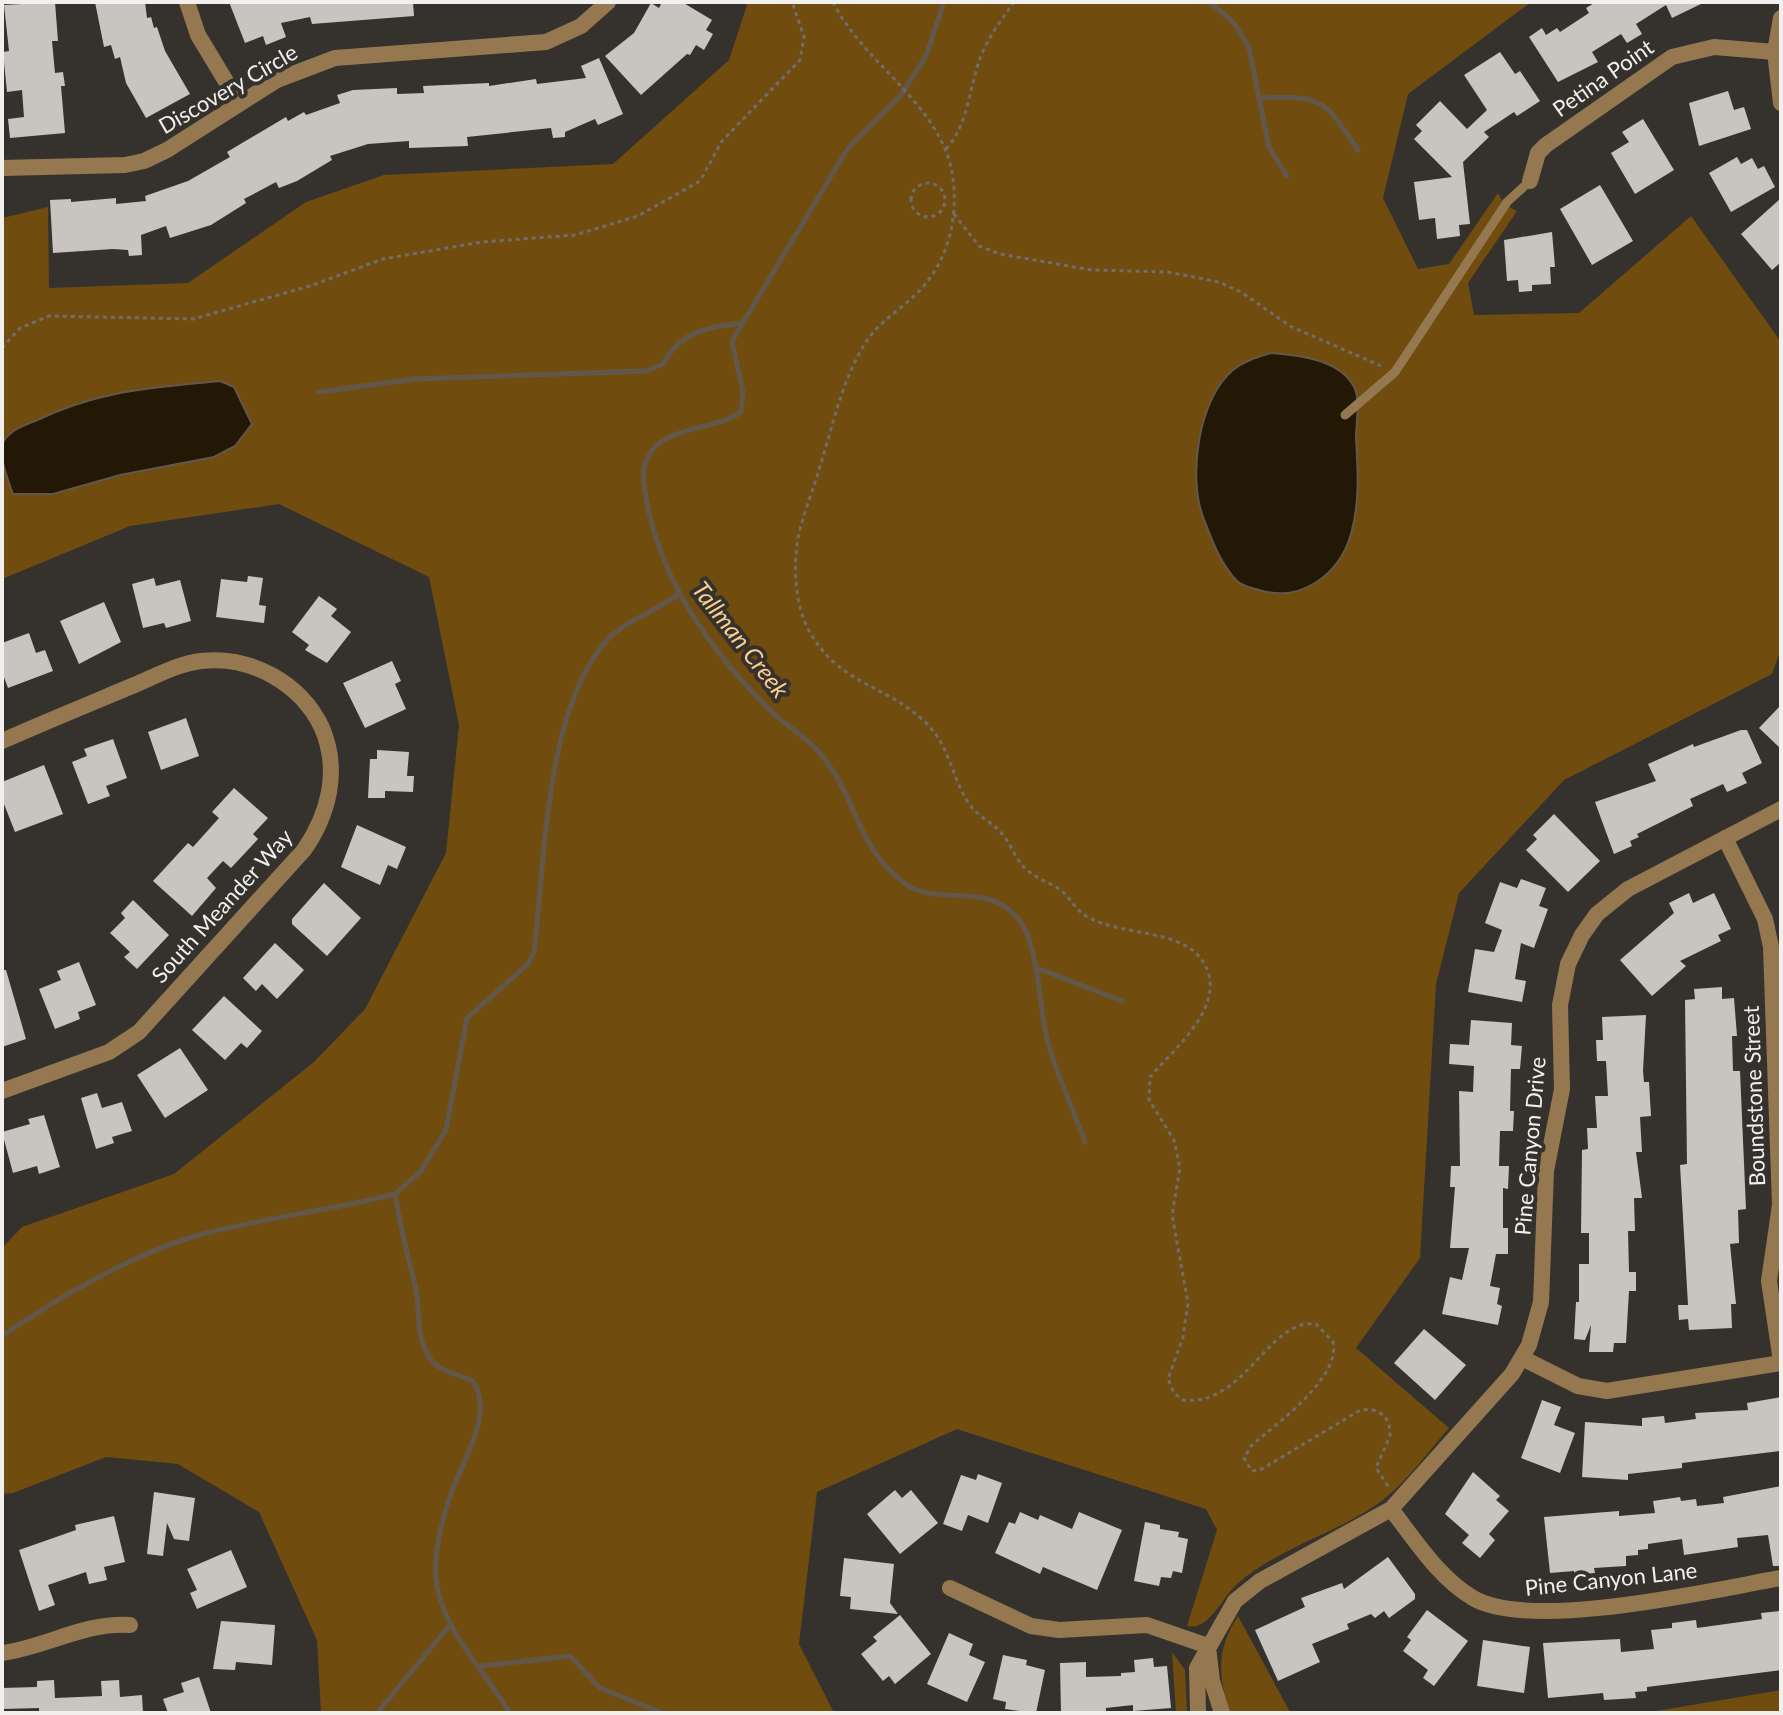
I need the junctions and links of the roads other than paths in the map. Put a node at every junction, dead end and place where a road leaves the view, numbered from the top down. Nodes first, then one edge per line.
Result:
1 (187, 2) edge
2 (608, 2) edge
3 (1781, 18) edge
4 (1775, 52) junction
5 (239, 103) junction
6 (1781, 103) edge
7 (2, 168) edge
8 (1530, 181) joint
9 (1345, 415) dead end
10 (2, 741) edge
11 (1781, 809) edge
12 (1725, 838) junction
13 (2, 1091) edge
14 (1522, 1358) junction
15 (1781, 1362) edge
16 (1392, 1500) junction
17 (1781, 1578) edge
18 (950, 1588) dead end
19 (130, 1625) dead end
20 (1208, 1646) junction
21 (2, 1653) edge
22 (1198, 1713) edge
23 (1222, 1713) edge

1 - 5 street
2 - 5 street, Discovery Circle
3 - 4 street
4 - 6 street
4 - 8 street, Petina Point
5 - 7 street, Discovery Circle
8 - 9 lane
10 - 13 street, South Meander Way
11 - 12 street, Pine Canyon Drive
12 - 14 street, Pine Canyon Drive
12 - 15 street, Boundstone Street
14 - 15 street
14 - 16 street, Pine Canyon Drive
16 - 17 street, Pine Canyon Lane
16 - 20 street, Pine Canyon Drive
18 - 20 street
19 - 21 street
20 - 22 street, Pine Canyon Drive
20 - 23 street

